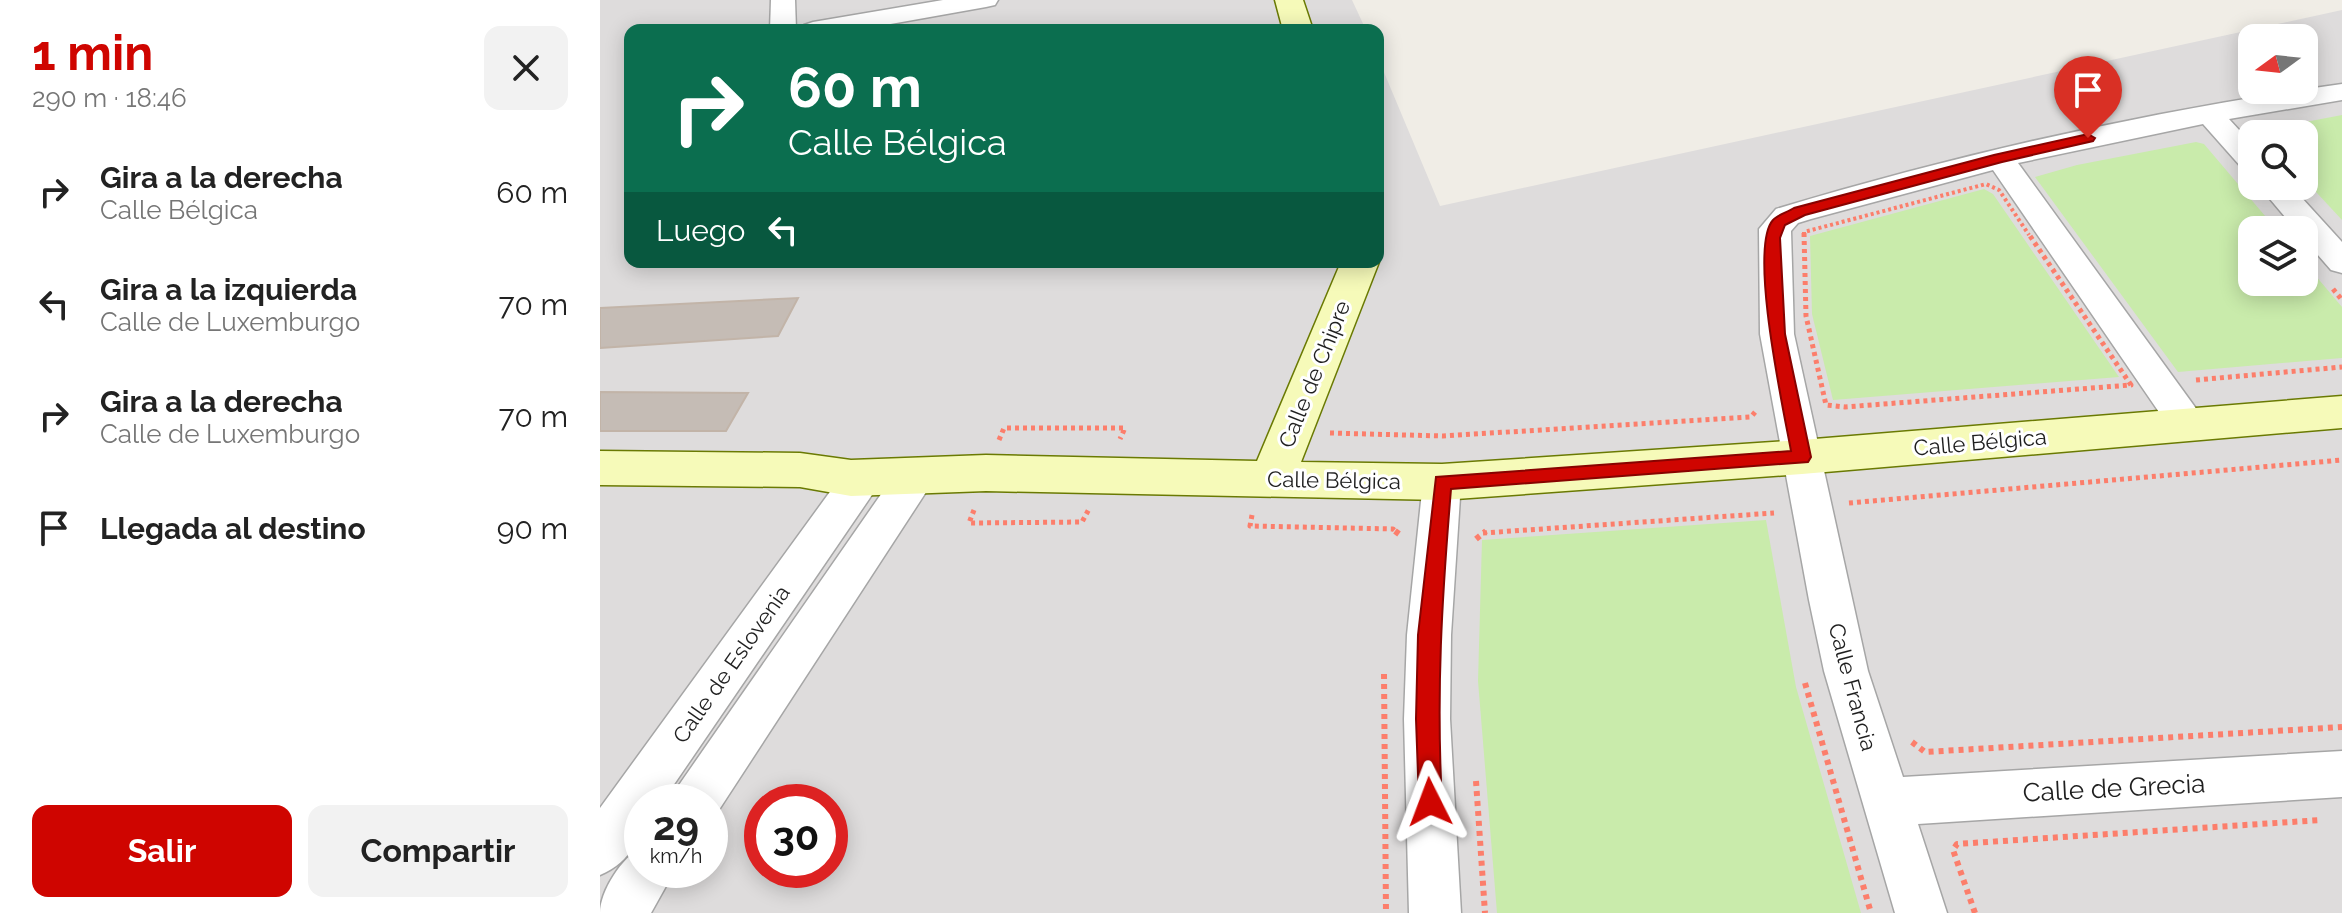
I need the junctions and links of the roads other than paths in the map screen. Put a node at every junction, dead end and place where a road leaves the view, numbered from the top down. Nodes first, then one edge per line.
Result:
1 (922, 0) edge
2 (986, 0) edge
3 (1289, 0) edge
4 (1317, 0) edge
5 (783, 18) edge
6 (810, 21) edge
7 (1296, 24) edge
8 (1323, 24) edge
9 (2342, 92) edge
10 (2210, 115) junction
11 (2238, 146) edge
12 (1999, 158) junction
13 (2287, 200) edge
14 (2342, 262) edge
15 (1355, 268) edge
16 (2342, 412) edge
17 (2187, 424) junction
18 (1802, 457) junction
19 (600, 468) edge
20 (916, 475) junction
21 (856, 478) junction
22 (1442, 482) junction
23 (1263, 492) junction
24 (600, 497) edge
25 (2342, 774) edge
26 (708, 784) edge
27 (1886, 802) junction
28 (600, 850) edge
29 (638, 888) edge
30 (621, 913) edge
31 (1435, 913) edge
32 (1921, 913) edge

1 - 6 street
2 - 6 street
3 - 7 street
4 - 8 street
5 - 6 street
9 - 10 street
10 - 11 street
10 - 12 street
12 - 17 street
12 - 18 street, Calle Francia
13 - 14 street
15 - 23 street, Calle de Chipre
16 - 17 street, Calle Bélgica
17 - 18 street, Calle Bélgica
18 - 22 street, Calle Bélgica
18 - 27 street, Calle Francia
19 - 21 street, Calle Bélgica
20 - 21 street, Calle Bélgica
20 - 23 street, Calle Bélgica
20 - 26 street
21 - 24 street, Calle Bélgica
21 - 28 street, Calle de Eslovenia
22 - 23 street, Calle Bélgica
22 - 31 street
25 - 27 street, Calle de Grecia
27 - 32 street, Calle Francia
29 - 30 street

